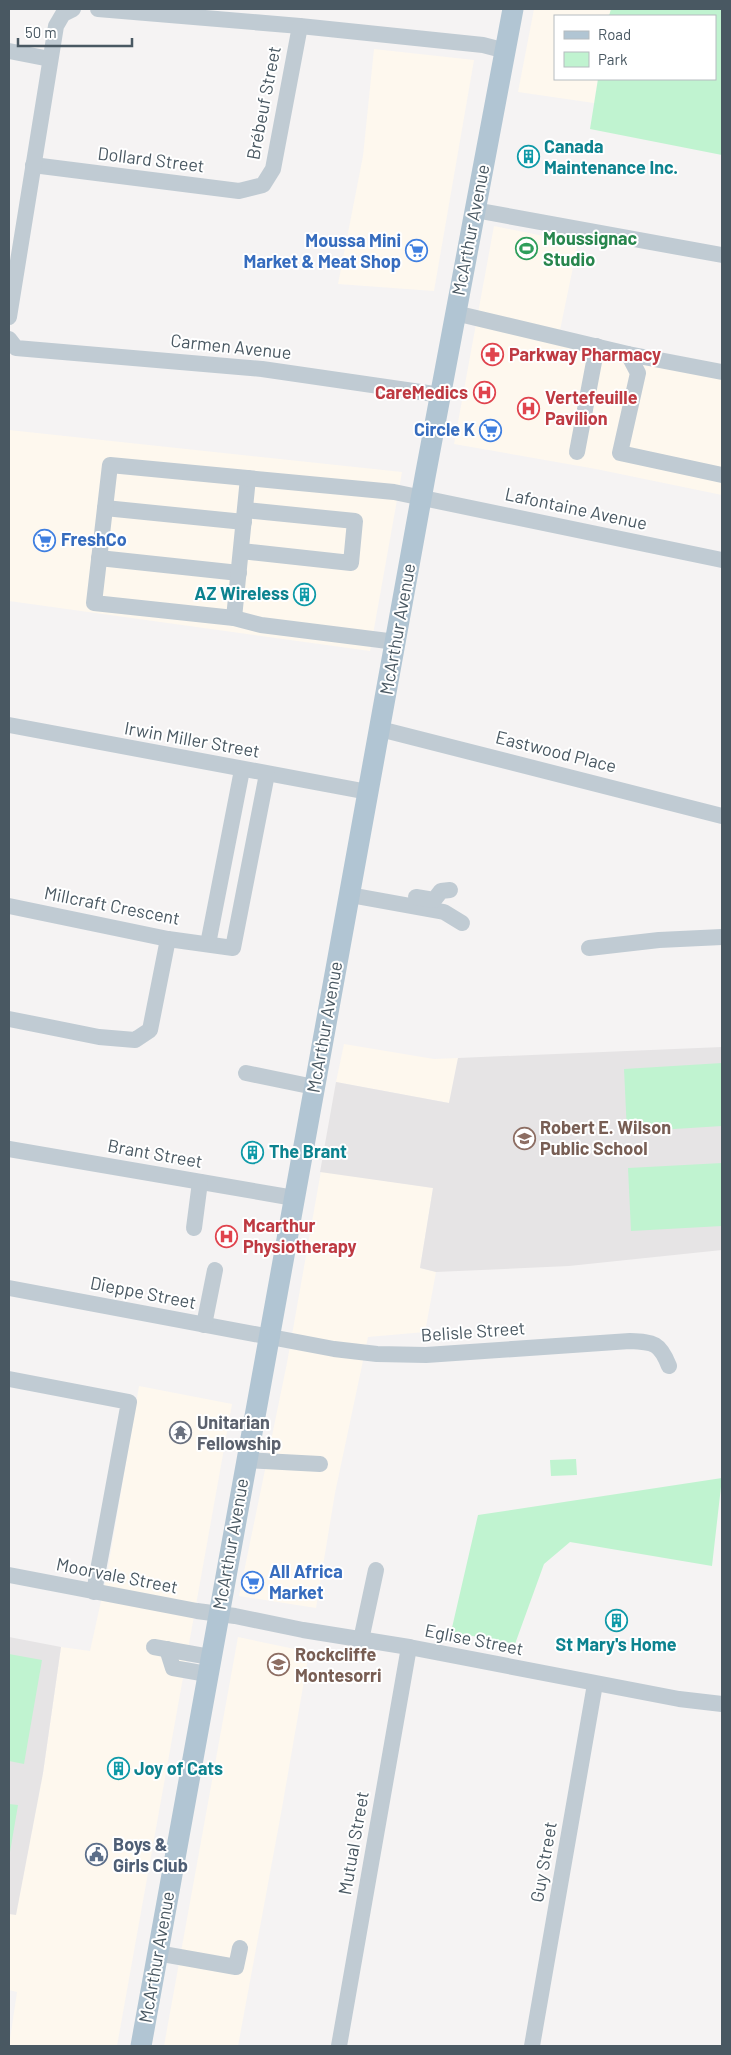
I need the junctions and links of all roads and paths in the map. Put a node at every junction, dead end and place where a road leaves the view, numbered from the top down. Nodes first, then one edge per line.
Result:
1 (73, 9) edge
2 (98, 9) edge
3 (513, 9) edge
4 (300, 26) junction
5 (9, 51) edge
6 (506, 51) junction
7 (50, 59) junction
8 (33, 165) junction
9 (263, 185) joint
10 (475, 210) junction
11 (14, 239) edge
12 (722, 256) edge
13 (455, 314) junction
14 (9, 317) edge
15 (12, 344) edge
16 (597, 346) junction
17 (628, 354) junction
18 (722, 372) edge
19 (441, 395) junction
20 (577, 452) dead end
21 (722, 475) edge
22 (248, 478) junction
23 (422, 497) junction
24 (105, 508) junction
25 (245, 516) junction
26 (241, 551) junction
27 (99, 558) junction
28 (722, 560) edge
29 (239, 573) junction
30 (234, 618) junction
31 (396, 642) junction
32 (9, 725) edge
33 (380, 729) junction
34 (242, 770) junction
35 (267, 774) junction
36 (368, 792) junction
37 (722, 816) edge
38 (450, 890) dead end
39 (351, 891) junction
40 (9, 906) edge
41 (462, 923) dead end
42 (722, 937) edge
43 (168, 939) junction
44 (208, 944) junction
45 (589, 948) dead end
46 (9, 1019) edge
47 (246, 1073) dead end
48 (314, 1087) junction
49 (9, 1149) edge
50 (200, 1182) junction
51 (294, 1198) junction
52 (194, 1228) dead end
53 (215, 1270) dead end
54 (9, 1288) edge
55 (204, 1326) junction
56 (269, 1338) junction
57 (669, 1366) dead end
58 (9, 1379) edge
59 (246, 1460) junction
60 (320, 1464) dead end
61 (376, 1570) dead end
62 (9, 1575) edge
63 (94, 1592) junction
64 (218, 1613) junction
65 (361, 1640) junction
66 (409, 1647) junction
67 (161, 1648) dead end
68 (209, 1666) junction
69 (595, 1684) junction
70 (722, 1704) edge
71 (240, 1948) dead end
72 (158, 1953) junction
73 (140, 2046) edge
74 (339, 2046) edge
75 (532, 2046) edge

1 - 7 street
2 - 4 street
3 - 6 main road, McArthur Avenue
4 - 6 street
4 - 9 street, Brébeuf Street
5 - 7 street
6 - 10 main road, McArthur Avenue
7 - 8 street
8 - 9 street, Dollard Street
8 - 11 street
10 - 12 street
10 - 13 main road, McArthur Avenue
11 - 14 street
13 - 16 street
13 - 19 main road, McArthur Avenue
15 - 19 street, Carmen Avenue
16 - 17 street
16 - 20 street
17 - 18 street
17 - 21 street
19 - 23 main road, McArthur Avenue
22 - 23 street, Lafontaine Avenue
22 - 24 street, Lafontaine Avenue
22 - 25 street
23 - 28 street, Lafontaine Avenue
23 - 31 main road, McArthur Avenue
24 - 25 street
24 - 27 street
25 - 26 street
25 - 26 street
26 - 29 street
27 - 29 street
27 - 30 street
29 - 30 street
30 - 31 street
31 - 33 main road, McArthur Avenue
32 - 34 street, Irwin Miller Street
33 - 36 main road, McArthur Avenue
33 - 37 street, Eastwood Place
34 - 35 street, Irwin Miller Street
34 - 44 street
35 - 36 street, Irwin Miller Street
35 - 44 street, Millcraft Crescent
36 - 39 main road, McArthur Avenue
38 - 39 street
39 - 41 street
39 - 48 main road, McArthur Avenue
40 - 43 street, Millcraft Crescent
42 - 45 street
43 - 44 street, Millcraft Crescent
43 - 46 street
47 - 48 street
48 - 51 main road, McArthur Avenue
49 - 50 street, Brant Street
50 - 51 street, Brant Street
50 - 52 street
51 - 56 main road, McArthur Avenue
53 - 55 street
54 - 55 street, Dieppe Street
55 - 56 street, Dieppe Street
56 - 57 street, Belisle Street
56 - 59 main road, McArthur Avenue
58 - 63 street
59 - 60 street
59 - 64 main road, McArthur Avenue
61 - 65 street
62 - 63 street, Moorvale Street
63 - 64 street, Moorvale Street
64 - 65 street, Eglise Street
64 - 68 main road, McArthur Avenue
65 - 66 street, Eglise Street
66 - 69 street, Eglise Street
66 - 74 street, Mutual Street
67 - 68 street
68 - 72 main road, McArthur Avenue
69 - 70 street, Eglise Street
69 - 75 street, Guy Street
71 - 72 street
72 - 73 main road, McArthur Avenue

